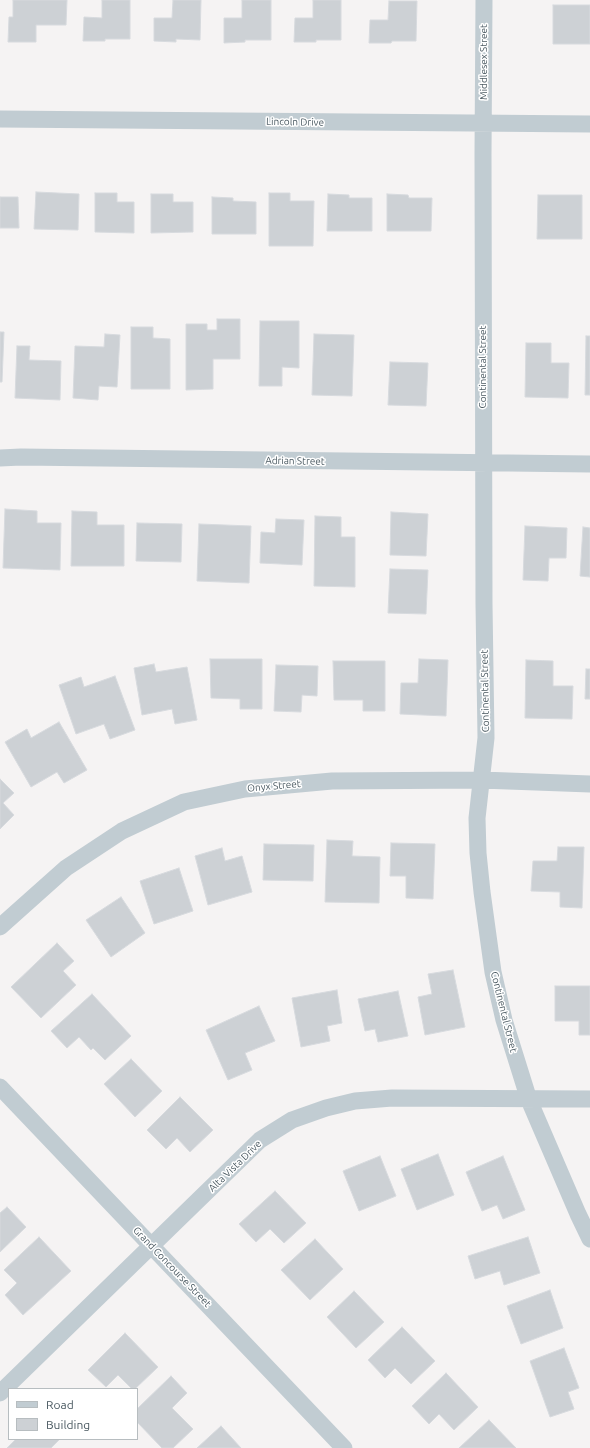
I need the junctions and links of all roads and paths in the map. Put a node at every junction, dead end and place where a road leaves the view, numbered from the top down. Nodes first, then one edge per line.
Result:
1 (484, 0) edge
2 (0, 118) edge
3 (483, 124) junction
4 (590, 124) edge
5 (0, 458) edge
6 (484, 463) junction
7 (590, 464) edge
8 (481, 780) junction
9 (590, 784) edge
10 (0, 927) edge
11 (0, 1087) edge
12 (590, 1099) edge
13 (529, 1100) junction
14 (590, 1239) edge
15 (152, 1246) junction
16 (0, 1393) edge
17 (344, 1448) edge

1 - 3 street, Middlesex Street
2 - 3 street, Lincoln Drive
3 - 4 street, Lincoln Drive
3 - 6 street, Continental Street
5 - 6 street, Adrian Street
6 - 7 street, Adrian Street
6 - 8 street, Continental Street
8 - 9 street, Onyx Street
8 - 10 street, Onyx Street
8 - 13 street, Continental Street
11 - 15 street, Grand Concourse Street
12 - 13 street, Alta Vista Drive
13 - 14 street, Continental Street
13 - 15 street, Alta Vista Drive
15 - 16 street, Alta Vista Drive
15 - 17 street, Grand Concourse Street

